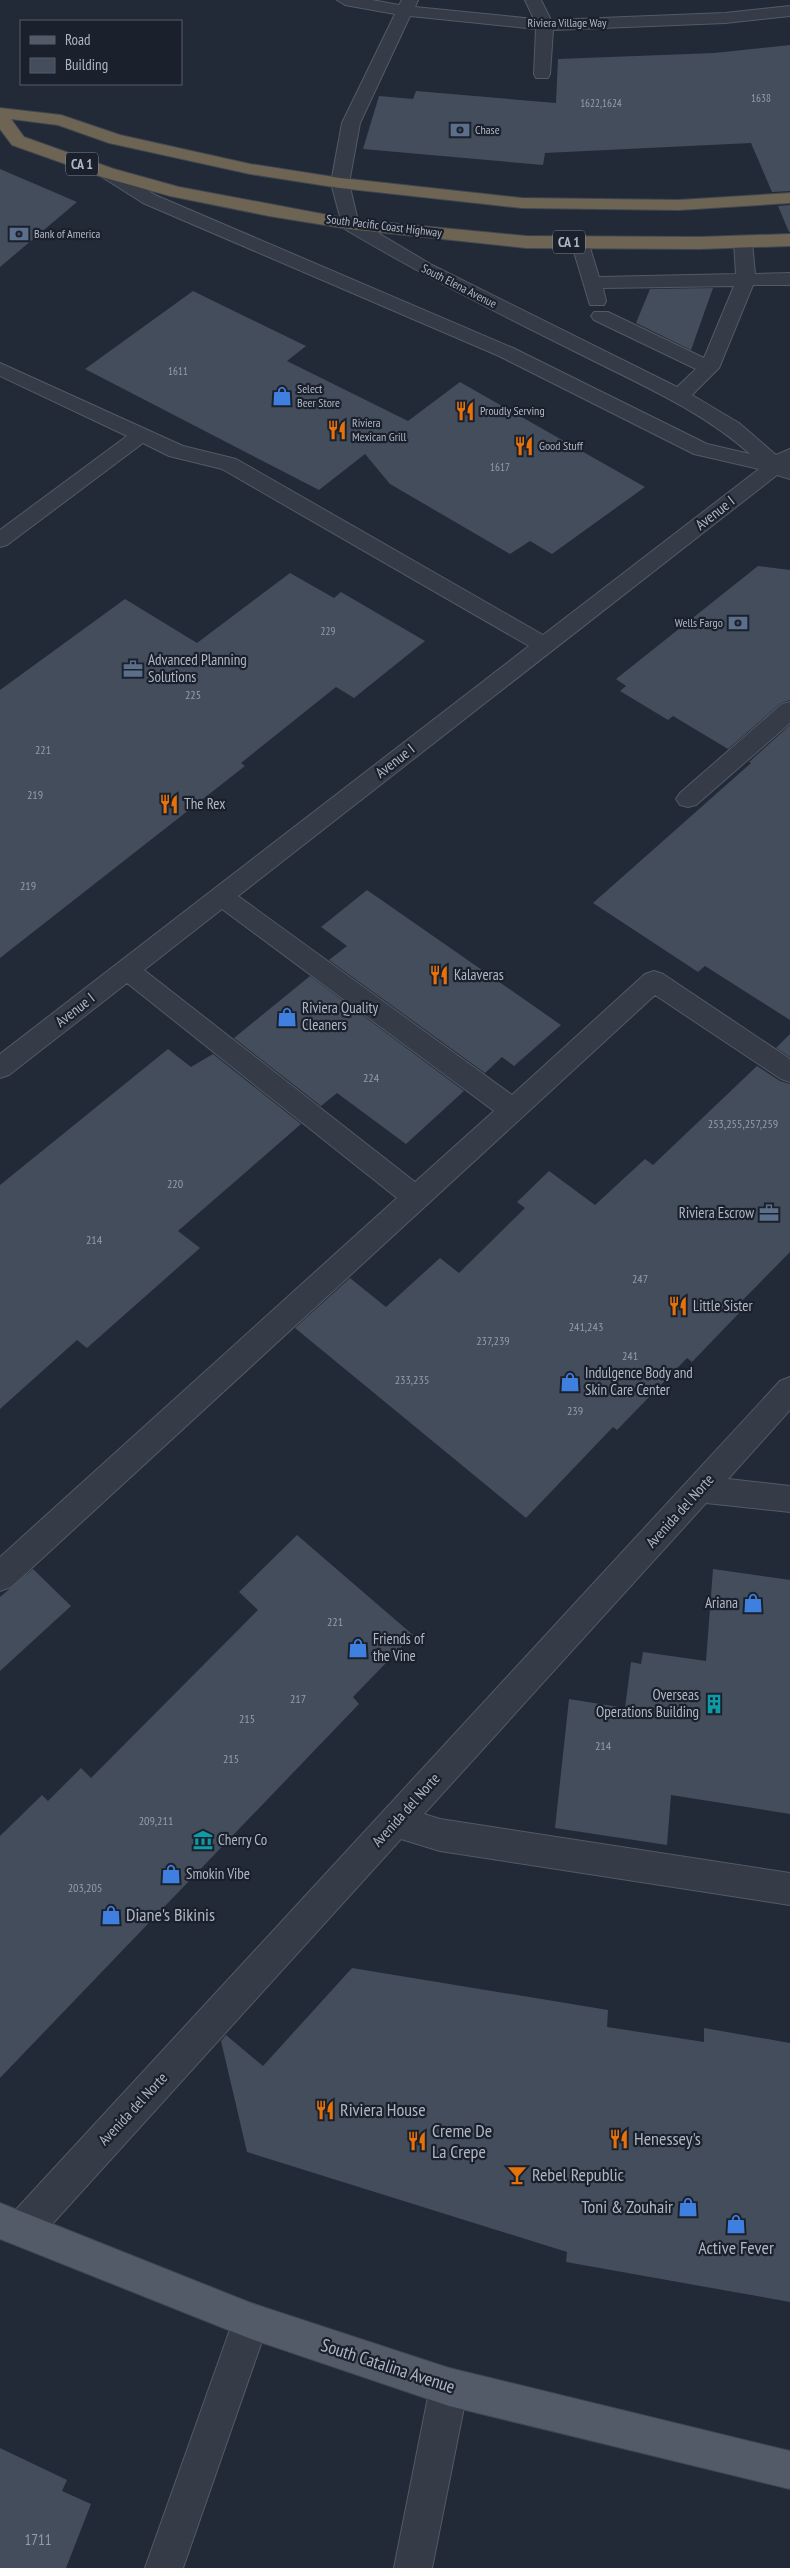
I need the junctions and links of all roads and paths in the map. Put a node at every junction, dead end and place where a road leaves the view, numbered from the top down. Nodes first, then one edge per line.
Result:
1 (345, 0) edge
2 (533, 0) edge
3 (408, 6) edge
4 (790, 11) edge
5 (544, 25) junction
6 (542, 74) dead end
7 (0, 112) edge
8 (0, 117) edge
9 (108, 174) junction
10 (340, 183) junction
11 (790, 198) edge
12 (349, 224) junction
13 (790, 240) edge
14 (580, 242) junction
15 (743, 242) junction
16 (790, 279) edge
17 (746, 280) junction
18 (591, 283) junction
19 (601, 316) junction
20 (570, 341) junction
21 (709, 368) junction
22 (0, 369) edge
23 (680, 396) junction
24 (142, 434) junction
25 (785, 464) edge
26 (0, 540) edge
27 (544, 645) junction
28 (790, 710) edge
29 (688, 799) dead end
30 (221, 896) junction
31 (127, 970) junction
32 (0, 1068) edge
33 (790, 1072) edge
34 (513, 1110) junction
35 (416, 1198) junction
36 (790, 1390) edge
37 (700, 1489) junction
38 (790, 1499) edge
39 (0, 1577) edge
40 (397, 1821) junction
41 (790, 1889) edge
42 (11, 2225) edge
43 (251, 2321) junction
44 (450, 2387) junction
45 (790, 2470) edge
46 (164, 2568) edge
47 (413, 2568) edge

1 - 3 street, Riviera Village Way
2 - 5 street
3 - 5 street, Riviera Village Way
3 - 10 street
4 - 5 street, Riviera Village Way
5 - 6 street
7 - 10 highway, CA 1
8 - 9 highway, South Pacific Coast Highway / CA 1
9 - 12 highway, South Pacific Coast Highway / CA 1
9 - 25 street
10 - 11 highway, CA 1
10 - 12 street
12 - 14 highway, South Pacific Coast Highway / CA 1
12 - 20 street, South Elena Avenue
13 - 15 highway, South Pacific Coast Highway / CA 1
14 - 15 highway, South Pacific Coast Highway / CA 1
14 - 18 street
15 - 17 street
16 - 17 street
17 - 18 street
17 - 21 street
18 - 19 street
19 - 20 street
19 - 21 street
20 - 23 street, South Elena Avenue
21 - 23 street
22 - 24 street
23 - 25 street, South Elena Avenue
24 - 26 street
24 - 27 street
25 - 27 street, Avenue I
27 - 30 street, Avenue I
28 - 29 street
30 - 31 street, Avenue I
30 - 34 street
31 - 32 street, Avenue I
31 - 35 street
33 - 34 street
34 - 35 street
35 - 39 street
36 - 37 street, Avenida del Norte
37 - 38 street
37 - 40 street, Avenida del Norte
40 - 41 street
40 - 42 street, Avenida del Norte
42 - 43 main road, South Catalina Avenue
43 - 44 main road, South Catalina Avenue
43 - 46 street
44 - 45 main road, South Catalina Avenue
44 - 47 street

